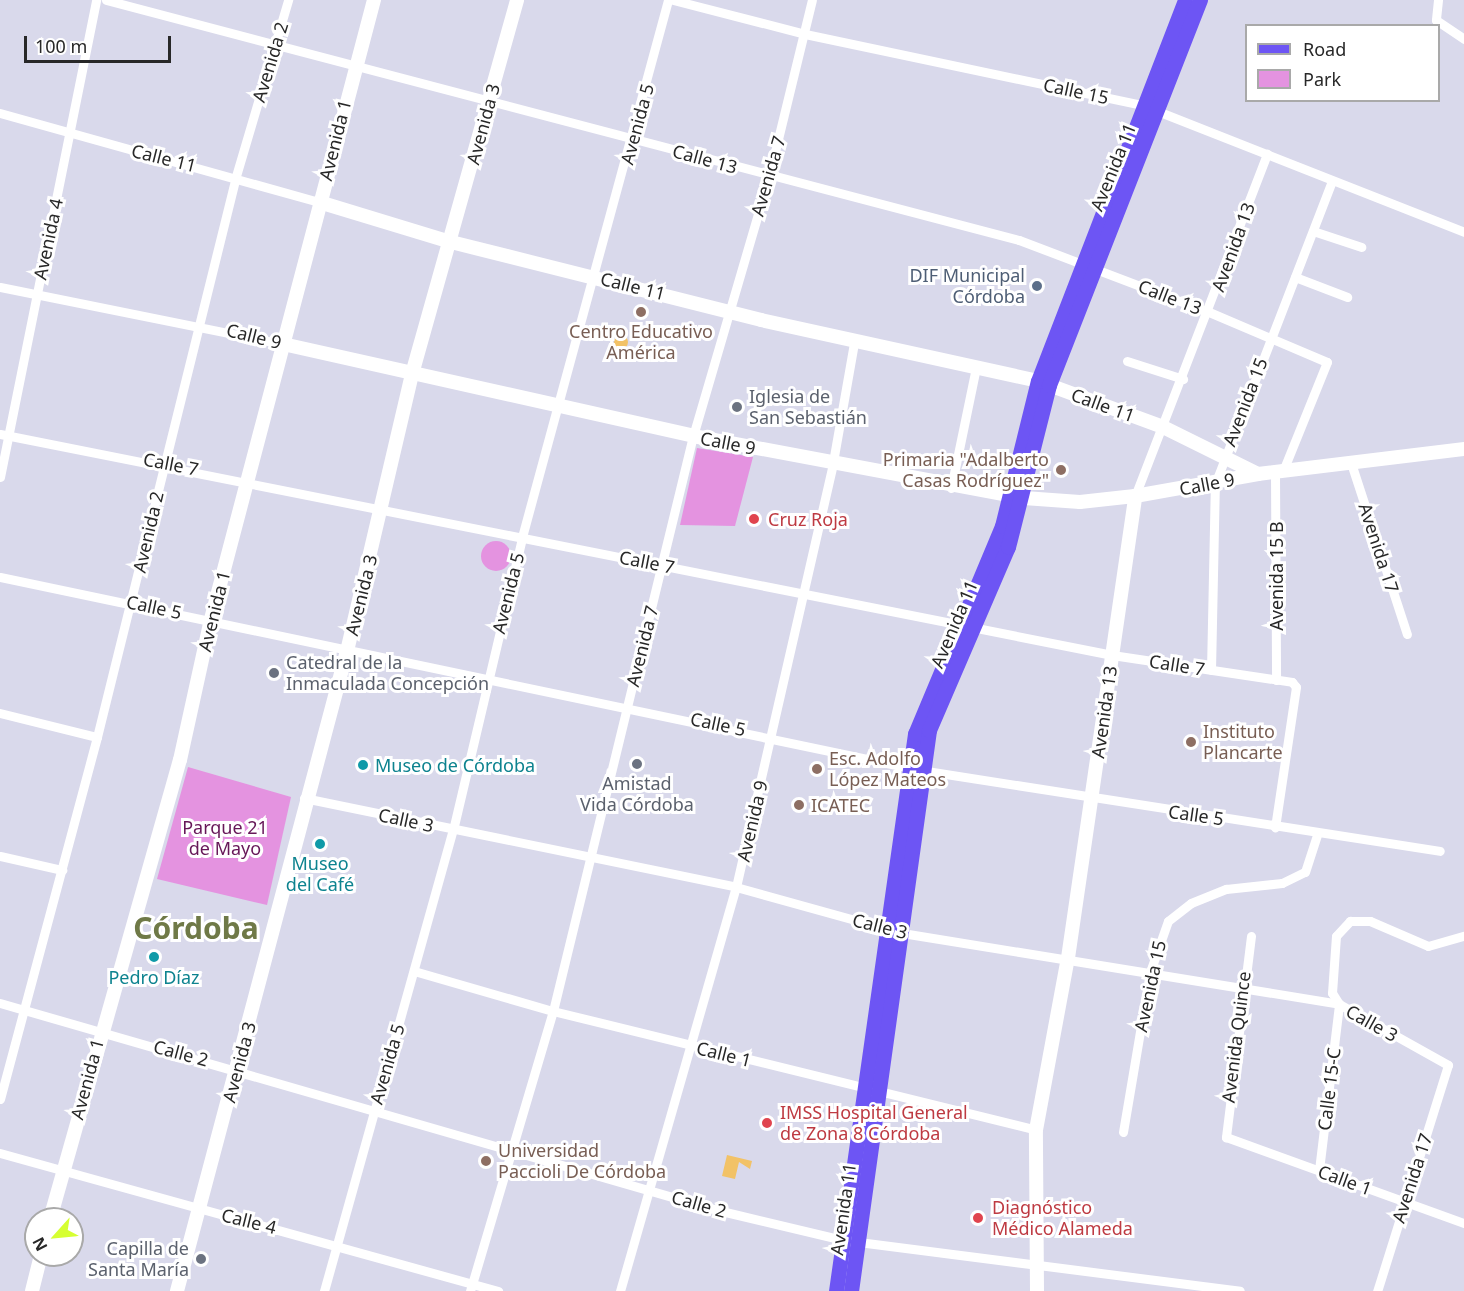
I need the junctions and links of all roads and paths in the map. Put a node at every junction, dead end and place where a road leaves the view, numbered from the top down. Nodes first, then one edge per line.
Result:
1 (96, 0) edge
2 (106, 0) edge
3 (288, 0) edge
4 (374, 0) edge
5 (517, 0) edge
6 (668, 0) edge
7 (673, 0) edge
8 (812, 0) edge
9 (1185, 0) edge
10 (1200, 0) edge
11 (1438, 0) edge
12 (805, 34) junction
13 (1464, 39) edge
14 (275, 45) junction
15 (354, 67) junction
16 (489, 101) junction
17 (1142, 105) junction
18 (1157, 111) junction
19 (0, 113) edge
20 (71, 133) junction
21 (634, 140) junction
22 (1267, 154) junction
23 (236, 176) junction
24 (769, 176) junction
25 (1332, 181) junction
26 (319, 202) junction
27 (1313, 231) junction
28 (1464, 232) edge
29 (452, 242) junction
30 (1361, 248) dead end
31 (1087, 265) junction
32 (594, 277) junction
33 (1295, 277) junction
34 (0, 287) edge
35 (36, 294) junction
36 (1347, 297) dead end
37 (729, 311) junction
38 (1209, 312) junction
39 (198, 323) junction
40 (1269, 337) junction
41 (854, 343) junction
42 (283, 344) junction
43 (1127, 361) dead end
44 (976, 367) junction
45 (412, 374) junction
46 (1183, 379) junction
47 (1043, 383) junction
48 (556, 406) junction
49 (1163, 427) junction
50 (4, 435) edge
51 (693, 436) junction
52 (1464, 449) edge
53 (1225, 454) junction
54 (833, 462) junction
55 (164, 463) junction
56 (1351, 463) junction
57 (1279, 471) junction
58 (1258, 474) junction
59 (0, 477) edge
60 (247, 479) junction
61 (1215, 484) junction
62 (951, 488) junction
63 (1018, 496) junction
64 (1135, 496) junction
65 (383, 509) junction
66 (522, 537) junction
67 (662, 565) junction
68 (0, 577) edge
69 (802, 594) junction
70 (131, 602) junction
71 (211, 619) junction
72 (969, 625) junction
73 (1407, 634) dead end
74 (348, 647) junction
75 (1112, 655) junction
76 (1211, 670) junction
77 (487, 675) junction
78 (1276, 680) junction
79 (627, 704) junction
80 (0, 713) edge
81 (771, 736) junction
82 (97, 737) junction
83 (914, 768) junction
84 (304, 798) junction
85 (1092, 800) junction
86 (1275, 827) junction
87 (453, 830) junction
88 (1317, 834) junction
89 (1440, 851) dead end
90 (0, 856) edge
91 (591, 859) junction
92 (62, 870) junction
93 (736, 887) junction
94 (886, 928) junction
95 (902, 933) junction
96 (1251, 936) dead end
97 (1464, 936) edge
98 (1068, 958) junction
99 (414, 971) junction
100 (1149, 972) junction
101 (1242, 987) junction
102 (0, 1003) edge
103 (1339, 1004) junction
104 (26, 1009) junction
105 (553, 1011) junction
106 (99, 1032) junction
107 (692, 1046) junction
108 (1448, 1065) joint
109 (237, 1068) junction
110 (873, 1092) junction
111 (0, 1099) edge
112 (374, 1110) junction
113 (1036, 1130) junction
114 (1123, 1132) dead end
115 (1226, 1137) joint
116 (512, 1150) junction
117 (0, 1153) edge
118 (63, 1167) junction
119 (1319, 1170) junction
120 (650, 1190) junction
121 (1404, 1202) junction
122 (53, 1207) edge
123 (199, 1208) junction
124 (1464, 1223) edge
125 (850, 1241) junction
126 (337, 1243) junction
127 (1035, 1264) junction
128 (38, 1267) edge
129 (471, 1288) edge
130 (1199, 1288) edge
131 (32, 1291) edge
132 (177, 1291) edge
133 (324, 1291) edge
134 (498, 1291) edge
135 (620, 1291) edge
136 (836, 1291) edge
137 (851, 1291) edge
138 (1037, 1291) edge
139 (1240, 1291) edge
140 (1377, 1291) edge

1 - 20 street, Avenida 4
2 - 14 street, Calle 13
3 - 14 street, Avenida 2
4 - 15 main road, Avenida 1
5 - 16 main road, Avenida 3
6 - 21 street, Avenida 5
7 - 12 street, Calle 15
8 - 12 street, Avenida 7
9 - 17 main road, Avenida 11
10 - 18 main road, Avenida 11
11 - 13 street
12 - 17 street, Calle 15
12 - 24 street, Avenida 7
14 - 15 street, Calle 13
14 - 23 street, Avenida 2
15 - 16 street, Calle 13
15 - 26 main road, Avenida 1
16 - 21 street, Calle 13
16 - 29 main road, Avenida 3
17 - 18 street, Calle 15
17 - 31 main road, Avenida 11
18 - 22 street, Calle 15
18 - 31 main road, Avenida 11
19 - 20 street, Calle 11
20 - 23 street, Calle 11
20 - 35 street, Avenida 4
21 - 24 street, Calle 13
21 - 32 street, Avenida 5
22 - 25 street, Calle 15
22 - 38 street, Avenida 13
23 - 26 street, Calle 11
23 - 39 street, Avenida 2
24 - 31 street, Calle 13
24 - 37 street, Avenida 7
25 - 27 street, Avenida 15
25 - 28 street, Calle 15
26 - 29 main road, Calle 11
26 - 42 main road, Avenida 1
27 - 30 street
27 - 33 street, Avenida 15
29 - 32 main road, Calle 11
29 - 45 main road, Avenida 3
31 - 38 street, Calle 13
31 - 47 main road, Avenida 11
32 - 37 main road, Calle 11
32 - 48 street, Avenida 5
33 - 36 street
33 - 40 street, Avenida 15
34 - 35 street, Calle 9
35 - 39 street, Calle 9
35 - 50 street, Avenida 4
37 - 41 main road, Calle 11
37 - 51 street, Avenida 7
38 - 40 street, Calle 13
38 - 46 street, Avenida 13
39 - 42 street, Calle 9
39 - 55 street, Avenida 2
40 - 53 street, Avenida 15
40 - 57 street, Calle 13
41 - 44 main road, Calle 11
41 - 54 street, Avenida 9
42 - 45 main road, Calle 9
42 - 60 main road, Avenida 1
43 - 46 street
44 - 47 main road, Calle 11
44 - 62 street
45 - 48 main road, Calle 9
45 - 65 main road, Avenida 3
46 - 49 street, Avenida 13
47 - 49 main road, Calle 11
47 - 63 main road, Avenida 11
48 - 51 main road, Calle 9
48 - 66 street, Avenida 5
49 - 53 main road, Calle 11
49 - 64 street, Avenida 13
50 - 55 street, Calle 7
50 - 59 street, Avenida 4
51 - 54 main road, Calle 9
51 - 67 street, Avenida 7
52 - 56 main road, Calle 9
53 - 58 main road, Calle 11
53 - 61 street, Avenida 15
54 - 62 main road, Calle 9
54 - 69 street, Avenida 9
55 - 60 street, Calle 7
55 - 70 street, Avenida 2
56 - 57 main road, Calle 9
56 - 73 street, Avenida 17
57 - 58 main road, Calle 9
57 - 78 street, Avenida 15 B
58 - 61 main road, Calle 9
60 - 65 street, Calle 7
60 - 71 main road, Avenida 1
61 - 64 main road, Calle 9
61 - 76 street, Avenida 15
62 - 63 main road, Calle 9
63 - 64 main road, Calle 9
63 - 72 main road, Avenida 11
64 - 75 main road, Avenida 13
65 - 66 street, Calle 7
65 - 74 main road, Avenida 3
66 - 67 street, Calle 7
66 - 77 street, Avenida 5
67 - 69 street, Calle 7
67 - 79 street, Avenida 7
68 - 70 street, Calle 5
69 - 72 street, Calle 7
69 - 81 street, Avenida 9
70 - 71 street, Calle 5
70 - 82 street, Avenida 2
71 - 74 street, Calle 5
71 - 106 main road, Avenida 1
72 - 75 street, Calle 7
72 - 83 main road, Avenida 11
74 - 77 street, Calle 5
74 - 84 main road, Avenida 3
75 - 76 street, Calle 7
75 - 85 main road, Avenida 13
76 - 78 street, Calle 7
77 - 79 street, Calle 5
77 - 87 street, Avenida 5
78 - 86 street, Calle 7
79 - 81 street, Calle 5
79 - 91 street, Avenida 7
80 - 82 street
81 - 83 street, Calle 5
81 - 93 street, Avenida 9
82 - 92 street, Avenida 2
83 - 85 street, Calle 5
83 - 94 main road, Avenida 11
83 - 95 main road, Avenida 11
84 - 87 street, Calle 3
84 - 109 main road, Avenida 3
85 - 86 street, Calle 5
85 - 98 main road, Avenida 13
86 - 88 street, Calle 5
87 - 91 street, Calle 3
87 - 99 street, Avenida 5
88 - 89 street, Calle 5
88 - 100 street, Avenida 15
90 - 92 street
91 - 93 street, Calle 3
91 - 105 street, Avenida 7
92 - 104 street, Avenida 2
93 - 94 street, Calle 3
93 - 107 street, Avenida 9
94 - 95 street, Calle 3
94 - 110 main road, Avenida 11
95 - 98 street, Calle 3
95 - 110 main road, Avenida 11
96 - 101 street, Avenida Quince
97 - 103 street, Calle 15-C
98 - 100 street, Calle 3
98 - 113 main road, Avenida 13
99 - 105 street, Calle 1
99 - 112 street, Avenida 5
100 - 101 street, Calle 3
100 - 114 street, Avenida 15
101 - 103 street, Calle 3
101 - 115 street, Avenida Quince
102 - 104 street, Calle 2
103 - 108 street, Calle 3
103 - 119 street, Calle 15-C
104 - 106 street, Calle 2
104 - 111 street, Avenida 2
105 - 107 street, Calle 1
105 - 116 street, Avenida 7
106 - 109 street, Calle 2
106 - 118 main road, Avenida 1
107 - 110 street, Calle 1
107 - 120 street, Avenida 9
108 - 121 street, Avenida 17
109 - 112 street, Calle 2
109 - 123 main road, Avenida 3
110 - 113 street, Calle 1
110 - 125 main road, Avenida 11
112 - 116 street, Calle 2
112 - 126 street, Avenida 5
113 - 127 main road, Avenida 13
115 - 119 street, Calle 1
116 - 120 street, Calle 2
116 - 129 street, Avenida 7
117 - 118 street, Calle 4
118 - 122 main road, Avenida 1
118 - 123 street, Calle 4
119 - 121 street, Calle 1
120 - 125 street, Calle 2
120 - 135 street, Avenida 9
121 - 124 street, Calle 1
121 - 140 street, Avenida 17
123 - 126 street, Calle 4
123 - 132 main road, Avenida 3
125 - 127 street, Calle 2
125 - 136 main road, Avenida 11
125 - 137 main road, Avenida 11
126 - 129 street, Calle 4
126 - 133 street, Avenida 5
127 - 130 street, Calle 2
127 - 138 main road, Avenida 13
128 - 131 main road
129 - 134 street, Calle 4
130 - 139 street, Calle 2

